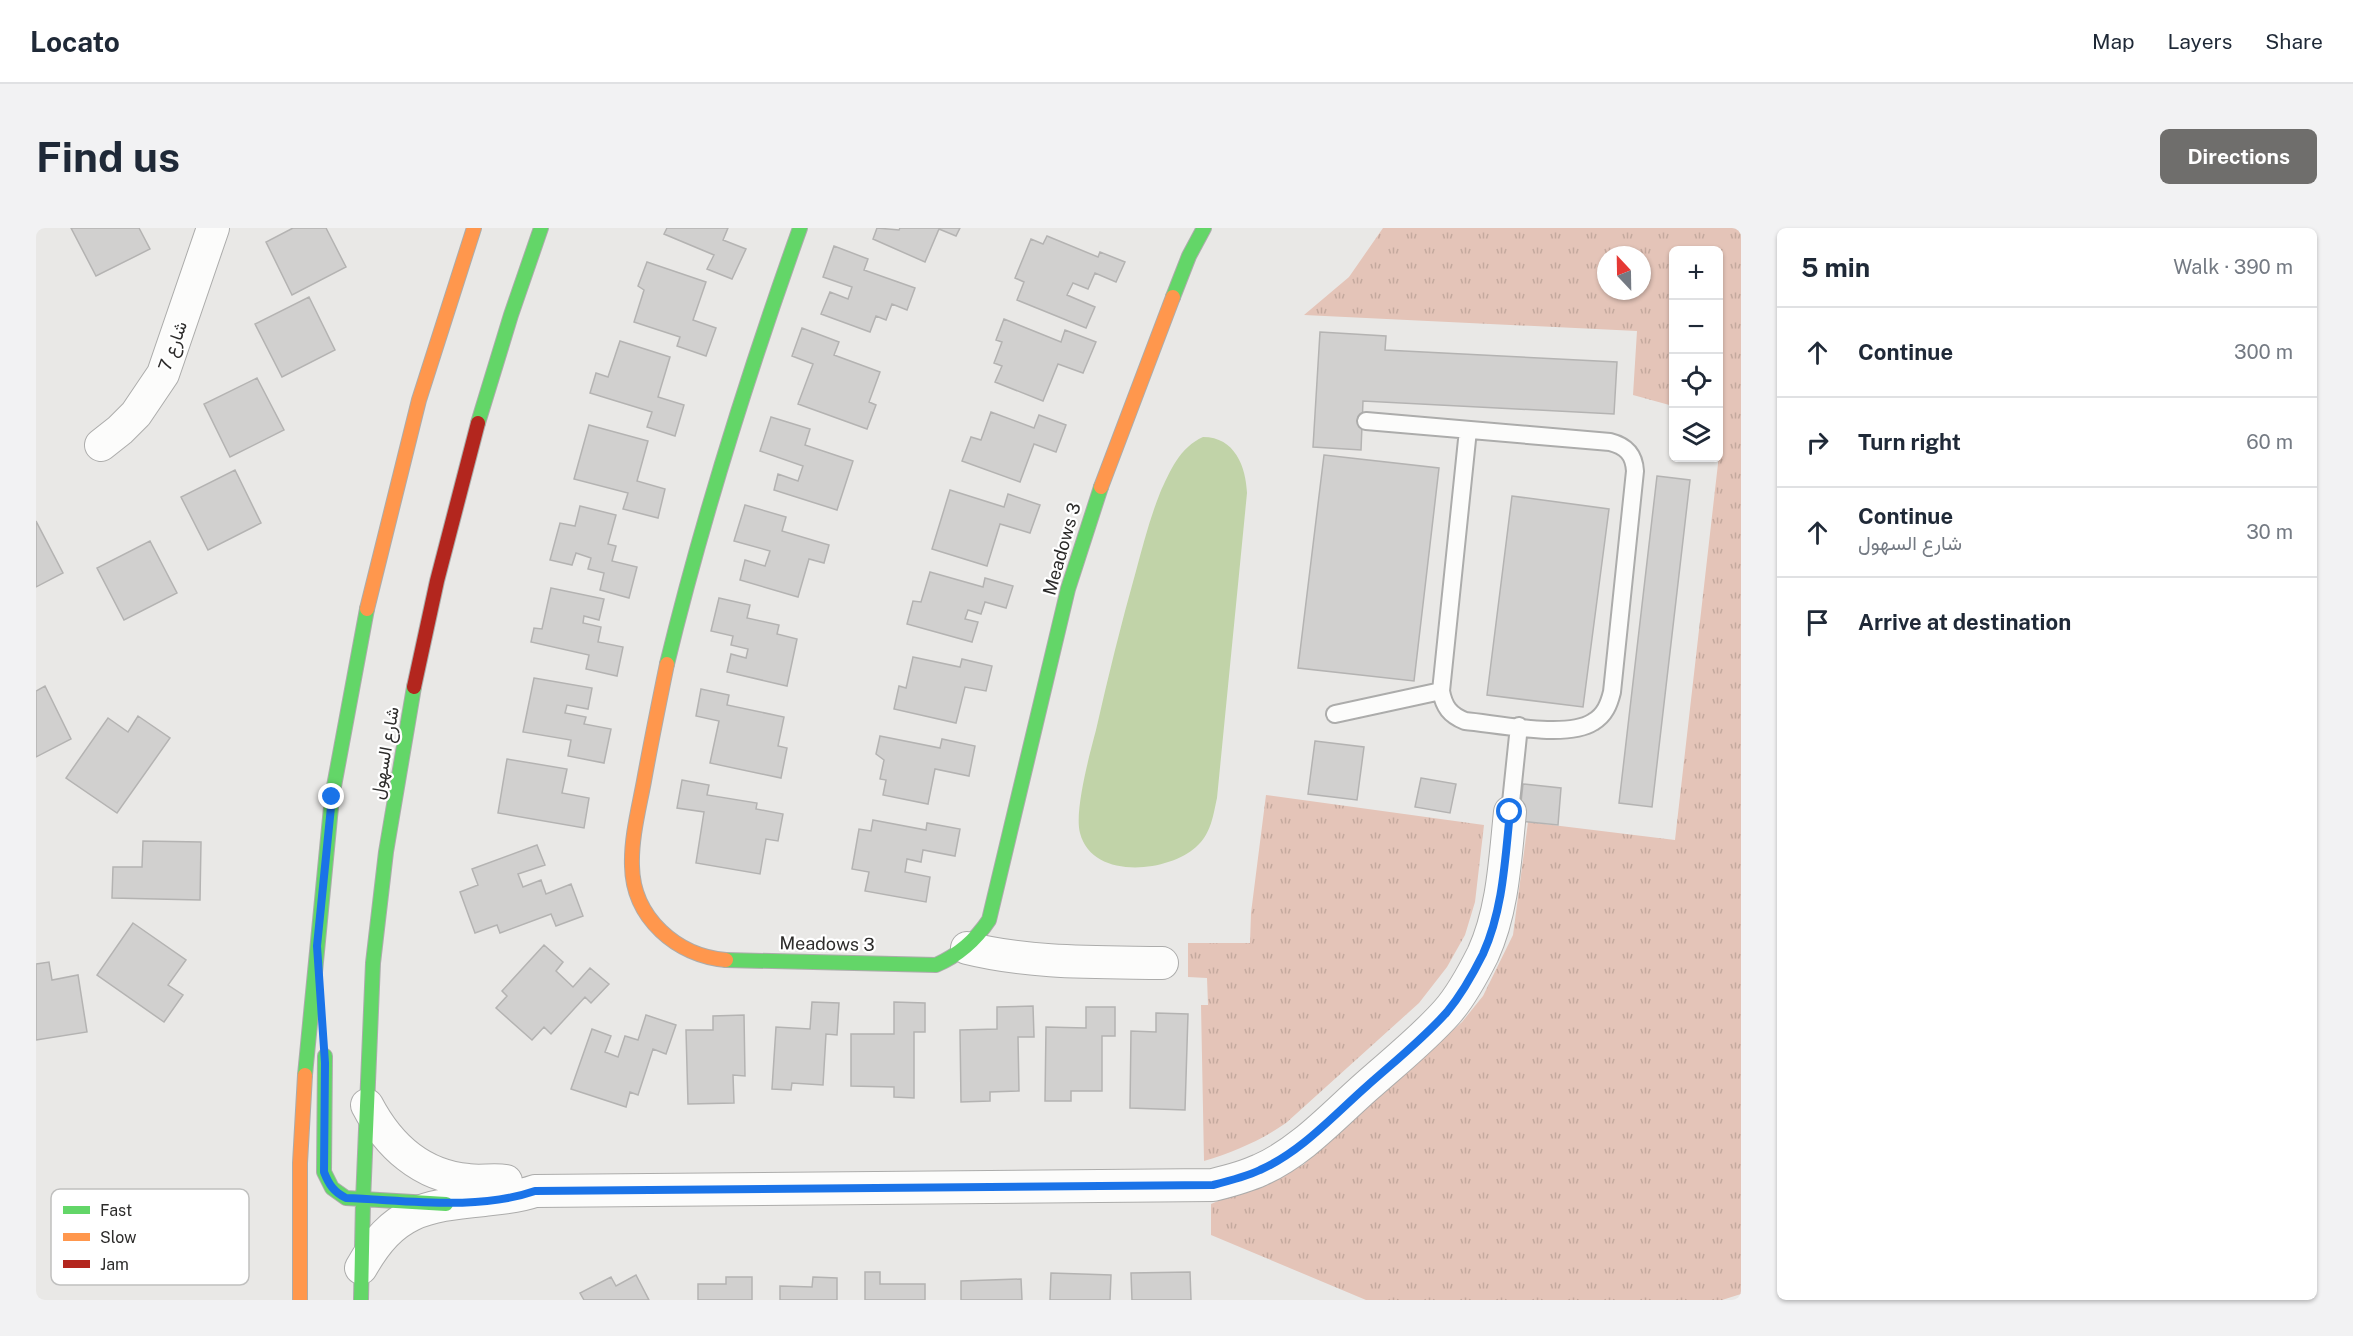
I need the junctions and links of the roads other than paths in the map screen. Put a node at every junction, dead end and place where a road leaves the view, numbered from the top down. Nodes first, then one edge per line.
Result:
1 (213, 228) edge
2 (474, 228) edge
3 (541, 228) edge
4 (800, 228) edge
5 (1204, 228) edge
6 (1366, 421) dead end
7 (1468, 430) junction
8 (101, 445) dead end
9 (1442, 691) junction
10 (1335, 714) dead end
11 (1519, 726) junction
12 (1510, 812) joint
13 (317, 946) junction
14 (967, 948) junction
15 (1162, 963) dead end
16 (323, 1023) dead end
17 (324, 1043) dead end
18 (367, 1106) junction
19 (535, 1191) junction
20 (361, 1198) junction
21 (446, 1204) junction
22 (361, 1268) junction
23 (300, 1300) edge
24 (360, 1300) edge

1 - 8 street, شارع 7
2 - 13 main road
3 - 18 main road, شارع السهول
4 - 14 main road, Meadows 3
5 - 14 main road, Meadows 3
6 - 7 lane
7 - 9 lane
7 - 11 lane
9 - 10 lane
9 - 11 lane
11 - 12 lane
12 - 19 street
13 - 16 main road
13 - 23 main road
14 - 15 street
17 - 20 main road
18 - 19 street
18 - 20 main road, شارع السهول
19 - 21 street
20 - 21 main road
20 - 22 main road, شارع السهول
21 - 22 street
22 - 24 main road, شارع السهول

